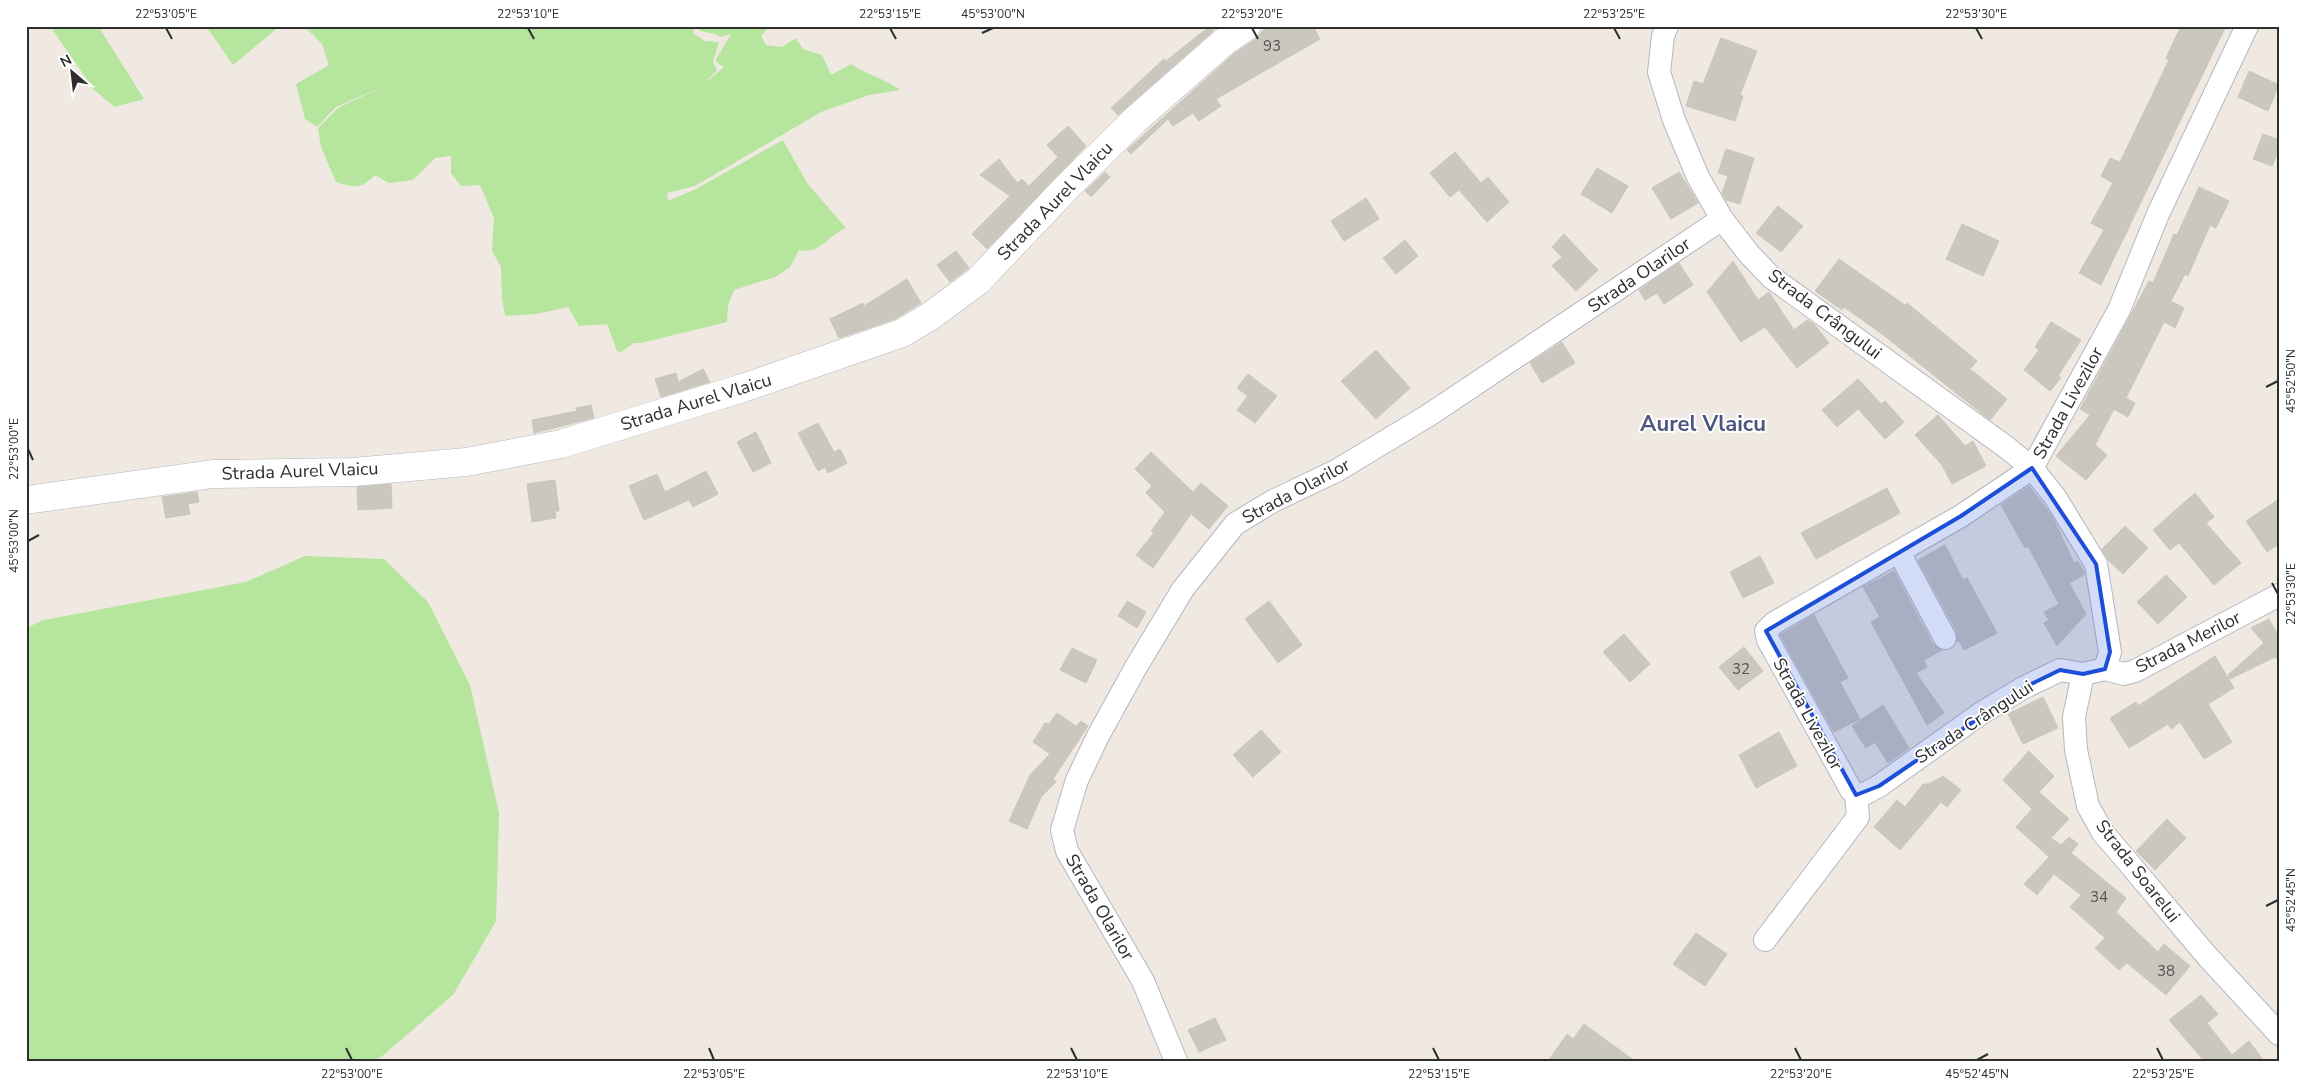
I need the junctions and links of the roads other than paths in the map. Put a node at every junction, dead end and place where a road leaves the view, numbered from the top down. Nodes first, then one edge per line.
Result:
1 (1248, 26) edge
2 (1666, 26) edge
3 (2247, 26) edge
4 (1722, 219) junction
5 (2032, 468) junction
6 (26, 500) edge
7 (1899, 552) junction
8 (2279, 595) edge
9 (1945, 638) dead end
10 (2094, 671) junction
11 (1853, 792) junction
12 (1765, 940) dead end
13 (2279, 1034) edge
14 (1176, 1061) edge

1 - 6 street, Strada Aurel Vlaicu
2 - 4 street, Strada Crângului
3 - 5 street, Strada Livezilor
4 - 5 street, Strada Crângului
4 - 14 street, Strada Olarilor
5 - 7 street, Strada Livezilor
5 - 10 street, Strada Merilor
7 - 9 street
7 - 11 street, Strada Livezilor
8 - 10 street, Strada Merilor
10 - 11 street, Strada Crângului
10 - 13 street, Strada Soarelui
11 - 12 street

